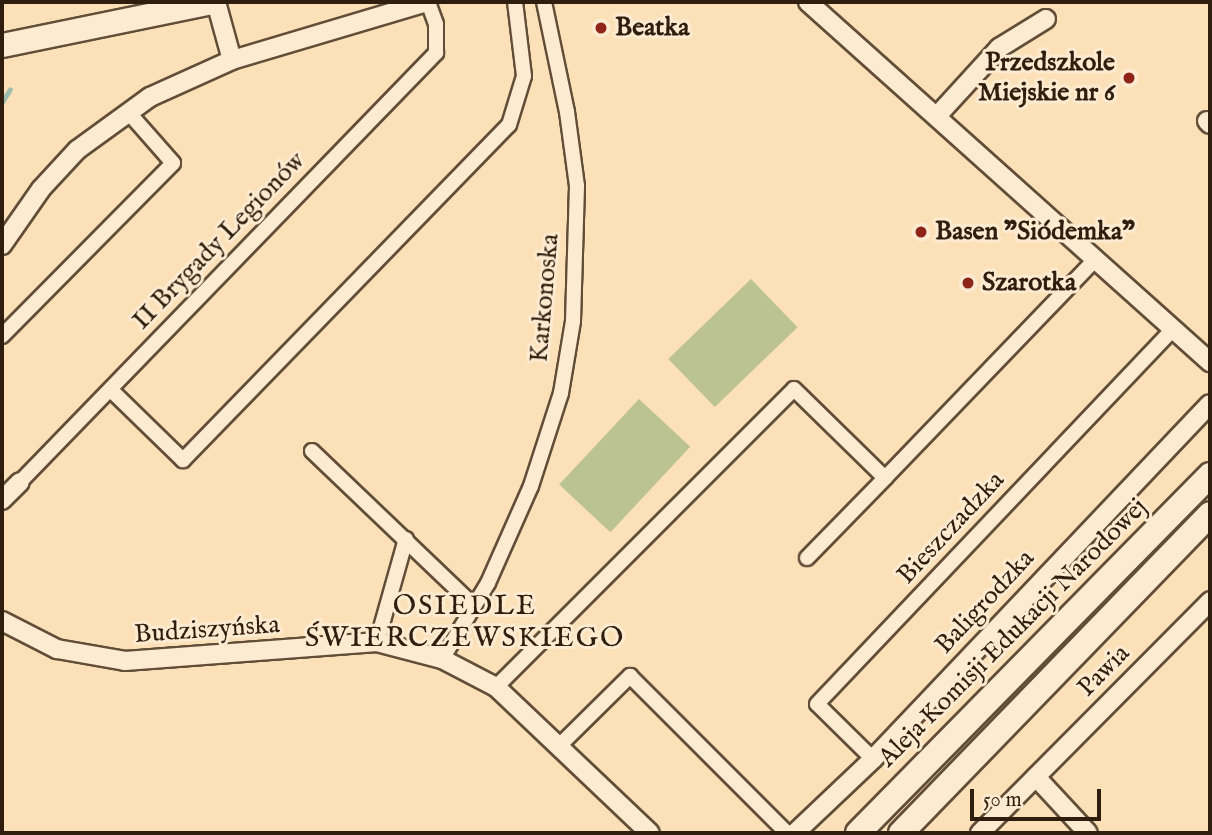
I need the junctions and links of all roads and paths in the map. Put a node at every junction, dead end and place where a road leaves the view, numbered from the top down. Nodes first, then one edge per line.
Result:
1 (214, 2) edge
2 (427, 2) edge
3 (515, 2) edge
4 (544, 2) edge
5 (808, 2) edge
6 (1046, 19) dead end
7 (2, 45) edge
8 (232, 60) junction
9 (128, 112) junction
10 (937, 116) junction
11 (2, 245) edge
12 (1096, 259) junction
13 (1174, 328) junction
14 (2, 336) edge
15 (1210, 362) edge
16 (112, 391) junction
17 (1210, 404) edge
18 (312, 451) dead end
19 (1210, 475) edge
20 (886, 478) junction
21 (20, 482) joint
22 (2, 500) edge
23 (1210, 514) edge
24 (405, 540) junction
25 (807, 558) dead end
26 (1210, 601) edge
27 (474, 606) junction
28 (2, 621) edge
29 (377, 642) junction
30 (442, 659) junction
31 (496, 687) junction
32 (559, 746) junction
33 (873, 759) junction
34 (1036, 778) junction
35 (650, 833) edge
36 (788, 833) edge
37 (795, 833) edge
38 (858, 833) edge
39 (901, 833) edge
40 (980, 833) edge
41 (1088, 833) edge

1 - 7 street
1 - 8 street
2 - 8 street
2 - 16 street, II Brygady Legionów
3 - 16 street
4 - 27 street, Karkonoska
5 - 10 street
6 - 10 street
8 - 9 street
9 - 11 street
9 - 14 street
10 - 12 street
12 - 13 street
12 - 20 street
13 - 15 street
13 - 33 street, Bieszczadzka
16 - 21 street, II Brygady Legionów
17 - 33 street, Baligrodzka
18 - 24 street
19 - 38 main road, Aleja Komisji Edukacji Narodowej
20 - 25 street
20 - 31 street
21 - 22 street, II Brygady Legionów
23 - 39 main road
24 - 27 street
24 - 29 street
26 - 34 street, Pawia
27 - 30 street, Karkonoska
28 - 29 street, Budziszyńska
29 - 30 street, Budziszyńska
30 - 31 street, Budziszyńska
31 - 32 street, Budziszyńska
32 - 35 street, Budziszyńska
32 - 36 street
33 - 37 street, Baligrodzka
34 - 40 street, Pawia
34 - 41 street

